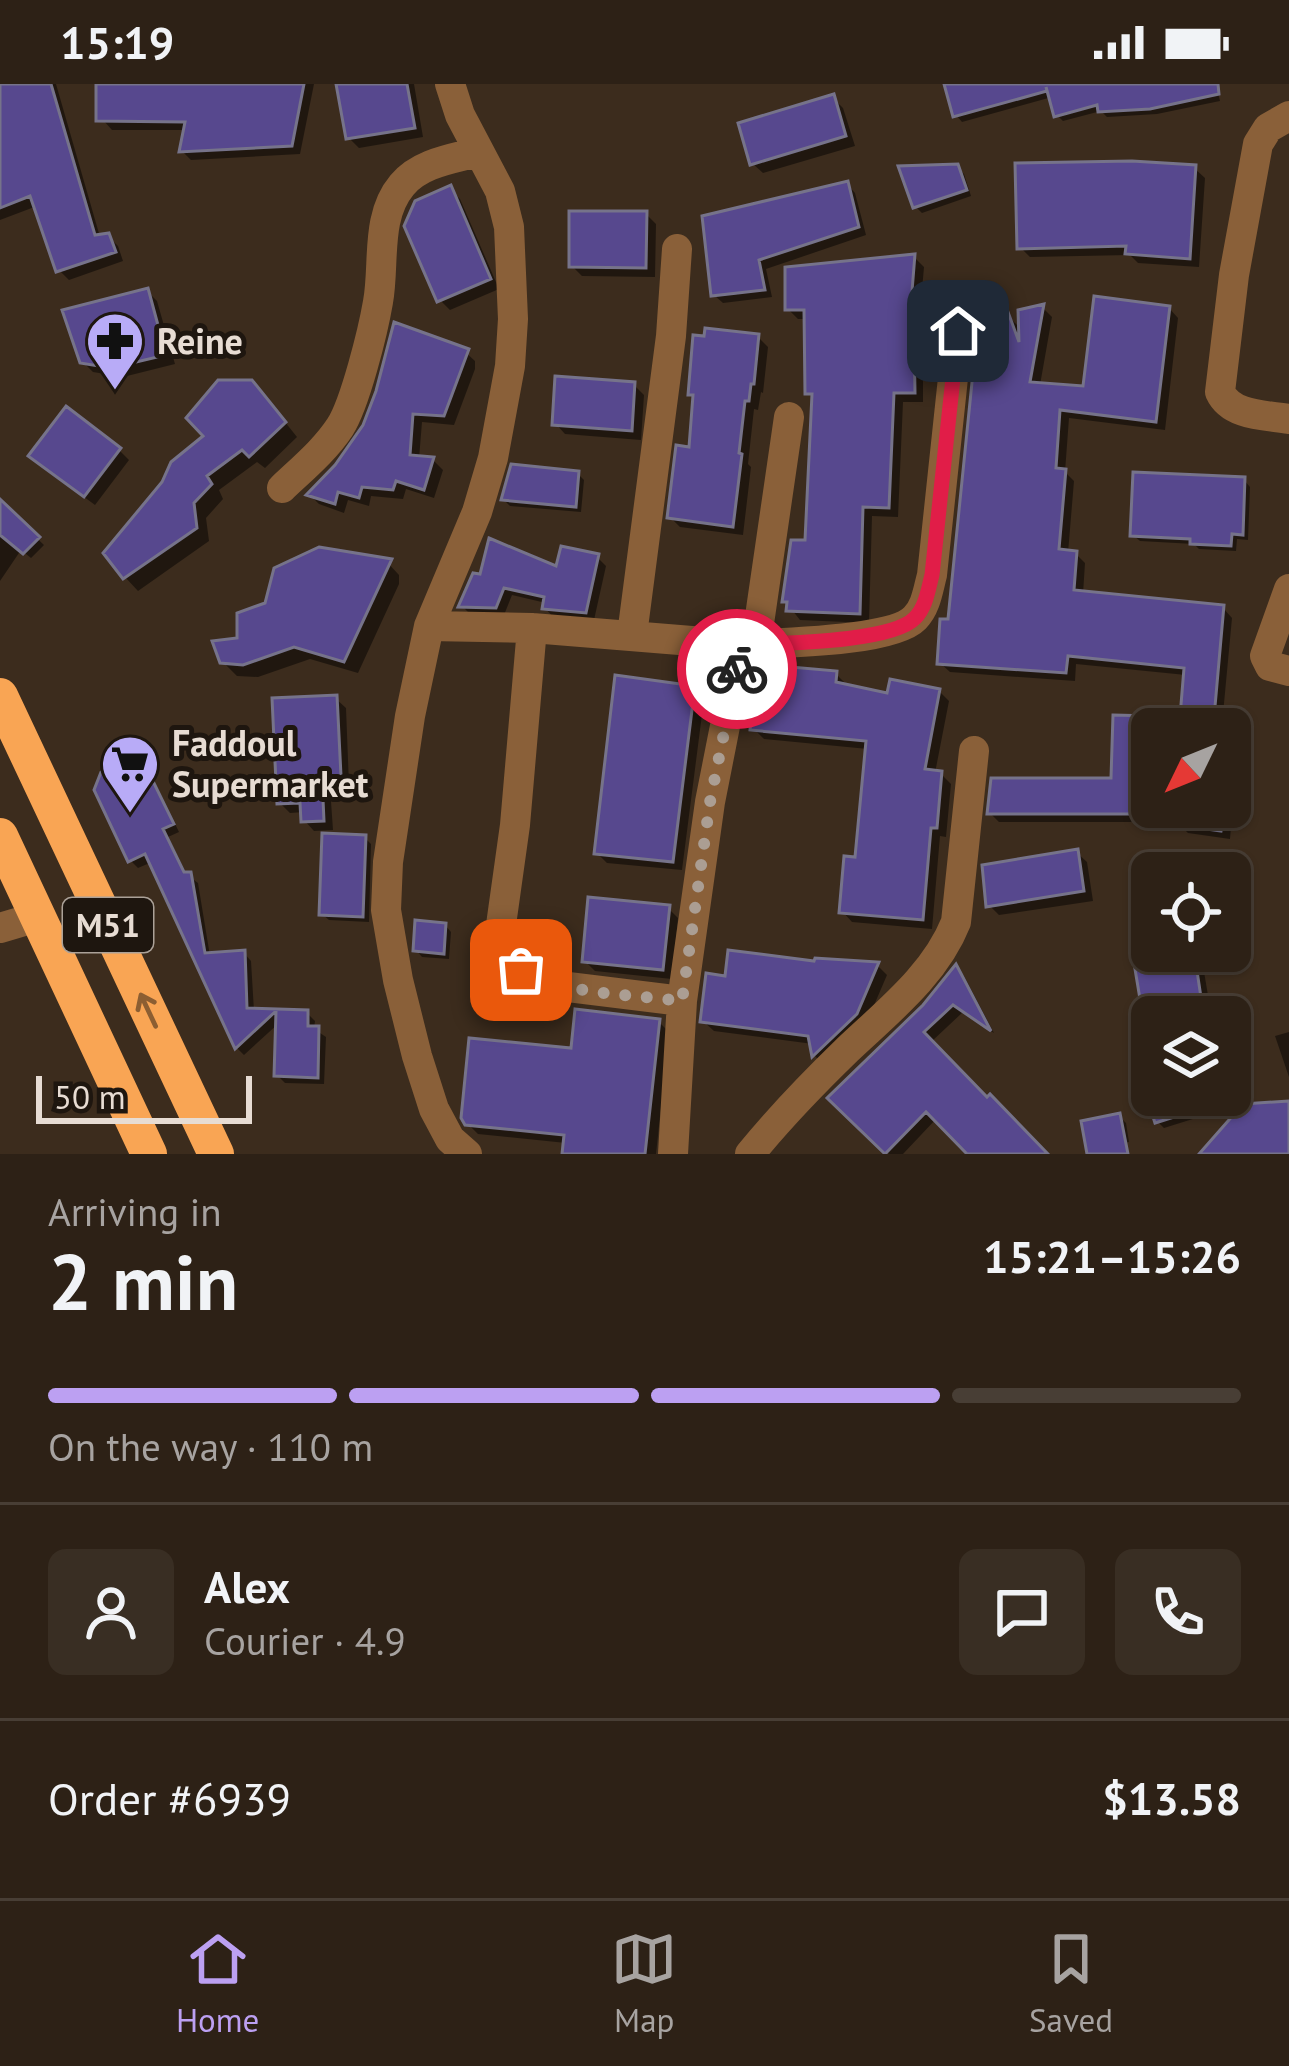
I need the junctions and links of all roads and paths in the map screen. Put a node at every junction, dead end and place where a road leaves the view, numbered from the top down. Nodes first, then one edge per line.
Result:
1 (450, 84) edge
2 (1289, 116) edge
3 (478, 152) junction
4 (677, 249) dead end
5 (958, 331) dead end
6 (789, 417) dead end
7 (1289, 419) edge
8 (283, 488) dead end
9 (1289, 589) edge
10 (429, 626) junction
11 (532, 628) junction
12 (632, 635) junction
13 (748, 645) junction
14 (1289, 671) edge
15 (0, 696) edge
16 (974, 751) dead end
17 (0, 836) edge
18 (37, 917) junction
19 (0, 928) edge
20 (682, 1001) junction
21 (149, 1154) edge
22 (216, 1154) edge
23 (467, 1154) edge
24 (673, 1154) edge
25 (750, 1154) edge

1 - 3 street
2 - 7 street
3 - 8 street
3 - 10 street
4 - 12 street
5 - 13 street
6 - 13 street
9 - 14 street
10 - 11 street
10 - 23 street
11 - 12 street
11 - 20 street
12 - 13 street
13 - 20 street
22 -> 15 highway, M51
16 - 25 street
17 - 18 highway, M51
18 - 19 street
18 - 21 highway, M51
20 - 24 street

